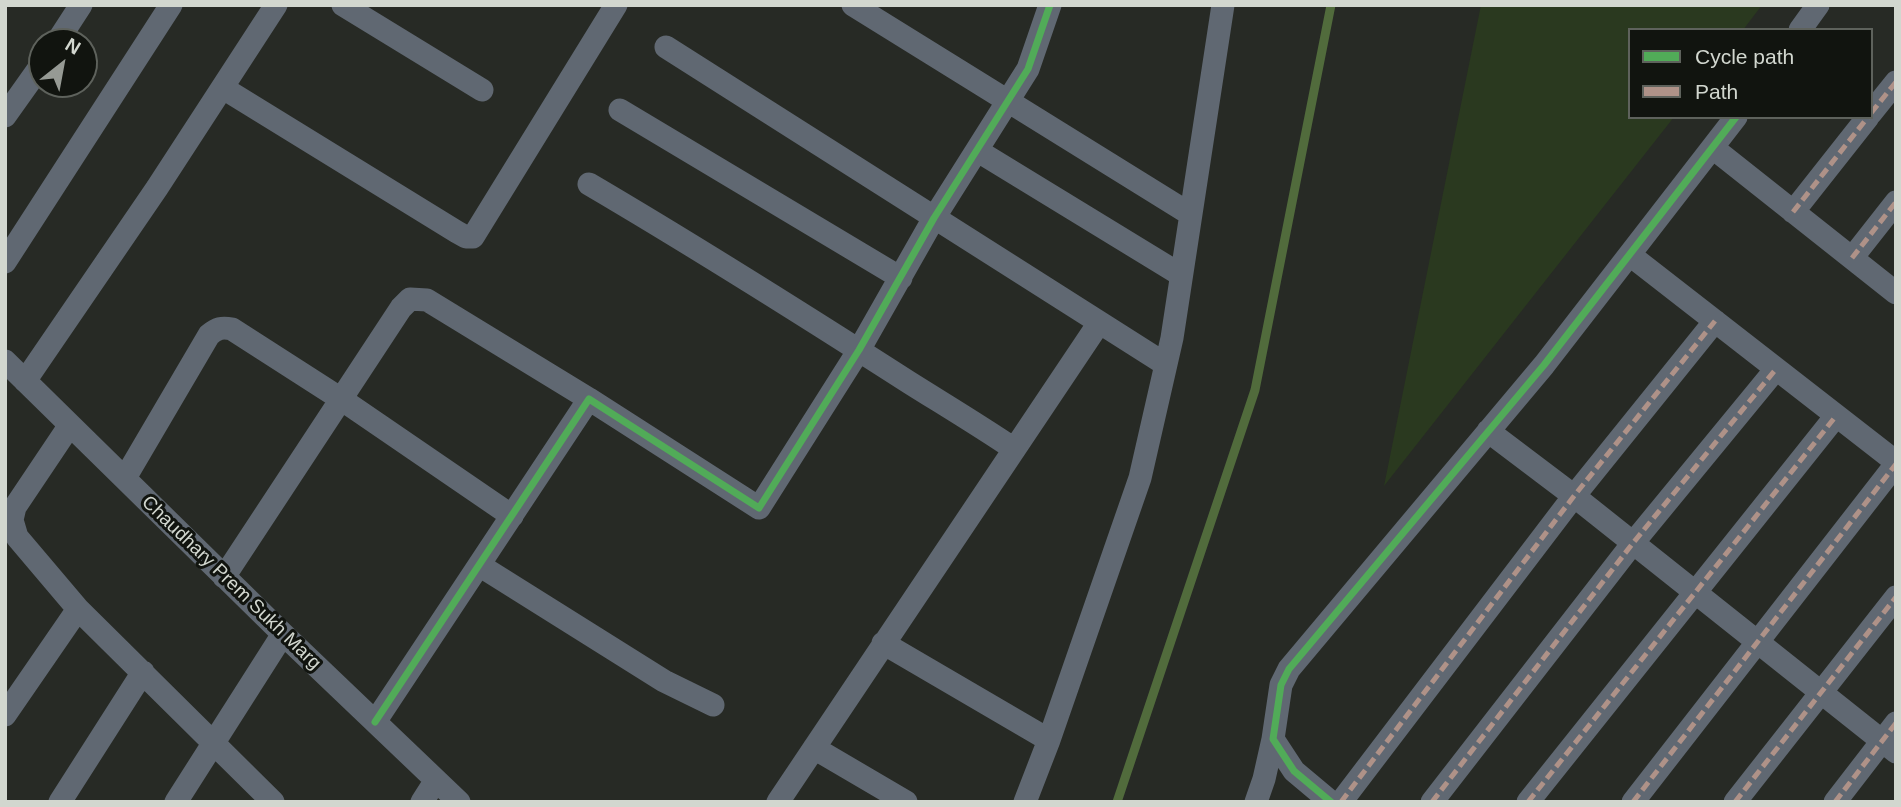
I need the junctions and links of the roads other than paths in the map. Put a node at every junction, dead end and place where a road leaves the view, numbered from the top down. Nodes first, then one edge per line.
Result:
1 (81, 5) edge
2 (171, 5) edge
3 (276, 5) edge
4 (343, 5) edge
5 (616, 5) edge
6 (853, 5) edge
7 (1050, 5) edge
8 (1223, 5) edge
9 (1818, 5) edge
10 (66, 28) edge
11 (1801, 28) edge
12 (666, 47) dead end
13 (1896, 82) edge
14 (28, 84) edge
15 (223, 88) junction
16 (482, 90) dead end
17 (1008, 102) junction
18 (620, 110) dead end
19 (1873, 111) edge
20 (5, 116) edge
21 (1735, 119) edge
22 (1866, 119) edge
23 (1713, 148) junction
24 (978, 151) junction
25 (589, 184) dead end
26 (1896, 202) edge
27 (1793, 212) junction
28 (1190, 214) junction
29 (934, 218) junction
30 (1630, 255) junction
31 (1852, 258) junction
32 (5, 262) edge
33 (1181, 275) junction
34 (901, 278) junction
35 (1896, 293) edge
36 (1715, 321) junction
37 (1099, 323) junction
38 (859, 350) junction
39 (5, 361) edge
40 (1165, 364) junction
41 (1776, 369) junction
42 (25, 381) junction
43 (341, 399) junction
44 (589, 399) junction
45 (1836, 415) junction
46 (70, 425) junction
47 (1488, 431) junction
48 (1014, 449) junction
49 (1896, 463) edge
50 (125, 478) junction
51 (1574, 496) junction
52 (512, 516) junction
53 (1633, 543) junction
54 (479, 565) junction
55 (224, 577) junction
56 (1695, 593) junction
57 (1896, 597) edge
58 (78, 609) junction
59 (283, 634) junction
60 (883, 643) junction
61 (1758, 643) junction
62 (143, 672) junction
63 (1822, 694) junction
64 (713, 705) dead end
65 (5, 715) edge
66 (375, 722) junction
67 (1896, 723) edge
68 (1273, 738) junction
69 (1049, 740) junction
70 (213, 743) junction
71 (1888, 747) edge
72 (814, 748) junction
73 (436, 780) junction
74 (60, 802) edge
75 (176, 802) edge
76 (273, 802) edge
77 (422, 802) edge
78 (459, 802) edge
79 (778, 802) edge
80 (906, 802) edge
81 (1025, 802) edge
82 (1256, 802) edge
83 (1331, 802) edge
84 (1341, 802) edge
85 (1433, 802) edge
86 (1528, 802) edge
87 (1633, 802) edge
88 (1735, 802) edge
89 (1835, 802) edge

1 - 10 street
2 - 32 street
3 - 15 street
4 - 16 street
5 - 15 street
6 - 17 street
7 - 17 street
8 - 28 street
9 - 11 street
12 - 29 street
13 - 19 street
14 - 20 street
15 - 42 street
17 - 24 street
17 - 28 street
18 - 34 street
21 - 23 street
22 - 27 street
23 - 27 street
23 - 30 street
24 - 29 street
24 - 33 street
25 - 38 street
26 - 31 street
27 - 31 street
28 - 33 street
29 - 34 street
29 - 37 street
30 - 36 street
30 - 47 street
31 - 35 street
33 - 40 street
34 - 38 street
36 - 41 street
36 - 51 street
37 - 40 street
37 - 48 street
38 - 44 street
38 - 48 street
39 - 42 street, Chaudhary Prem Sukh Marg
40 - 69 street
41 - 45 street
41 - 53 street
42 - 46 street, Chaudhary Prem Sukh Marg
43 - 44 street
43 - 50 street
43 - 52 street
43 - 55 street
44 - 52 street
45 - 49 street
45 - 56 street
46 - 50 street, Chaudhary Prem Sukh Marg
46 - 58 street
47 - 51 street
47 - 68 street
48 - 60 street
49 - 61 street
50 - 55 street, Chaudhary Prem Sukh Marg
51 - 53 street
51 - 84 street
52 - 54 street
53 - 56 street
53 - 85 street
54 - 64 street
54 - 66 street
55 - 59 street, Chaudhary Prem Sukh Marg
56 - 61 street
56 - 86 street
57 - 63 street
58 - 62 street
58 - 65 street
59 - 66 street, Chaudhary Prem Sukh Marg
59 - 70 street
60 - 69 street
60 - 72 street
61 - 63 street
61 - 87 street
62 - 70 street
62 - 74 street
63 - 71 street
63 - 88 street
66 - 73 street, Chaudhary Prem Sukh Marg
67 - 71 street
68 - 82 street
68 - 83 street
69 - 81 street
70 - 75 street
70 - 76 street
71 - 89 street
72 - 79 street
72 - 80 street
73 - 77 street
73 - 78 street, Chaudhary Prem Sukh Marg

